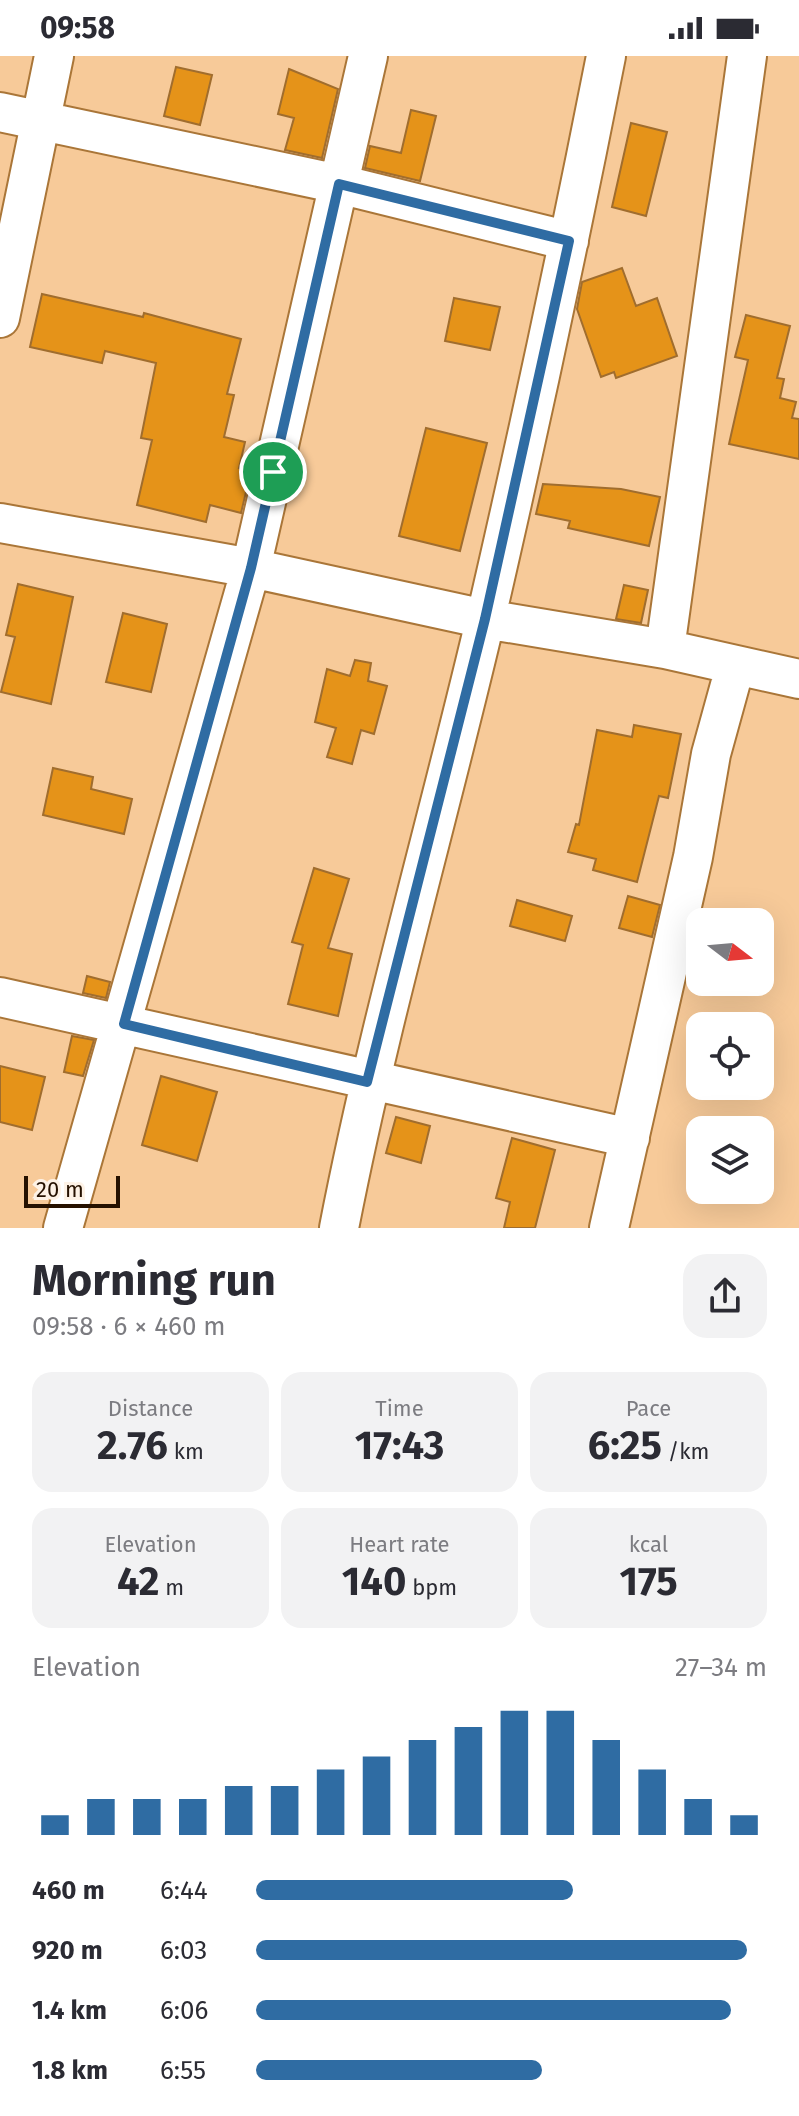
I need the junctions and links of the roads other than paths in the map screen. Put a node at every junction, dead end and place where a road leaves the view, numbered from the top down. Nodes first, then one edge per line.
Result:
1 (54, 56) edge
2 (368, 56) edge
3 (606, 56) edge
4 (747, 56) edge
5 (0, 112) edge
6 (40, 120) junction
7 (339, 184) junction
8 (569, 241) junction
9 (0, 318) edge
10 (0, 523) edge
11 (251, 568) junction
12 (485, 619) junction
13 (665, 649) junction
14 (735, 667) junction
15 (799, 679) edge
16 (0, 997) edge
17 (124, 1024) junction
18 (367, 1082) junction
19 (630, 1138) junction
20 (63, 1228) edge
21 (339, 1228) edge
22 (609, 1228) edge

1 - 6 street
2 - 7 street
3 - 8 street
4 - 13 street
5 - 6 street
6 - 7 street
6 - 9 street
7 - 8 street
7 - 11 street
8 - 12 street
10 - 11 street
11 - 12 street
11 - 17 street
12 - 13 street
12 - 18 street
13 - 14 street
14 - 15 street
14 - 19 street
16 - 17 street
17 - 18 street
17 - 20 street
18 - 19 street
18 - 21 street
19 - 22 street

